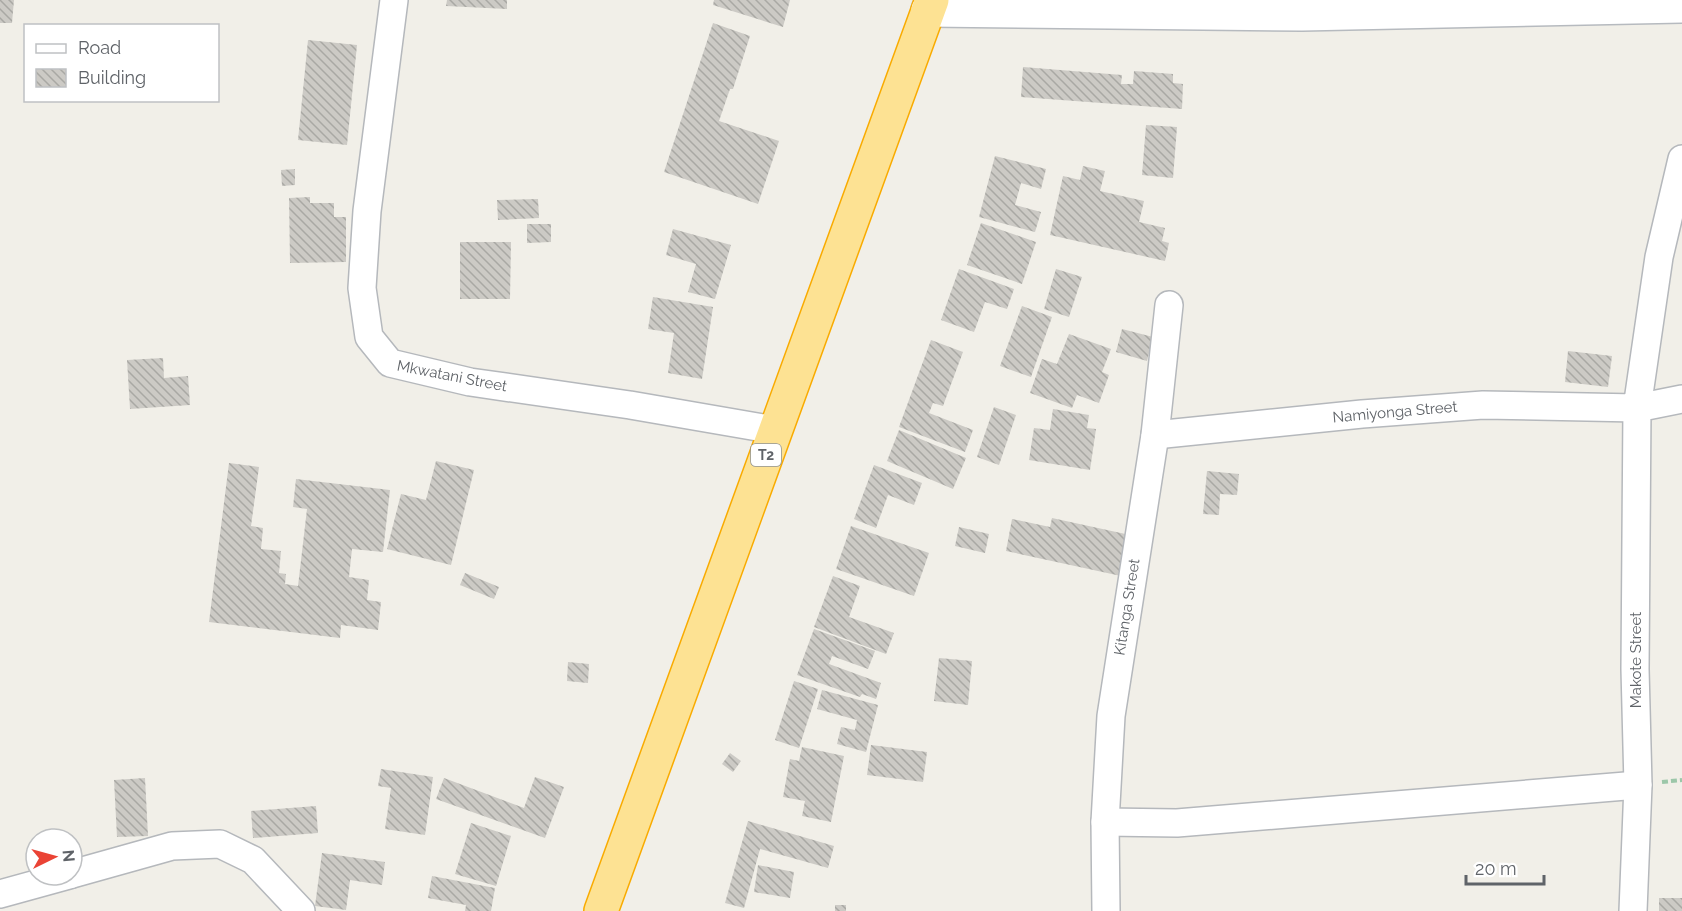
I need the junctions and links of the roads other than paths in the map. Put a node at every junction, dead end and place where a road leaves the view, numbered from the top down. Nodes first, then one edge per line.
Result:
1 (394, 0) edge
2 (930, 5) edge
3 (1682, 6) edge
4 (1682, 159) edge
5 (1169, 305) dead end
6 (1682, 399) edge
7 (1637, 408) junction
8 (775, 430) junction
9 (1155, 435) junction
10 (1638, 785) junction
11 (1105, 822) junction
12 (84, 870) edge
13 (24, 882) edge
14 (2, 886) edge
15 (301, 911) edge
16 (601, 911) edge
17 (1106, 911) edge
18 (1633, 911) edge

1 - 8 street, Mkwatani Street
2 - 3 street
2 - 8 highway, T2
4 - 7 street, Makote Street
5 - 9 street, Kitanga Street
6 - 7 street
7 - 9 street, Namiyonga Street
7 - 10 street, Makote Street
8 - 16 highway, T2
9 - 11 street, Kitanga Street
10 - 11 street
10 - 18 street, Makote Street
11 - 17 street, Kitanga Street
12 - 15 street
13 - 14 street

